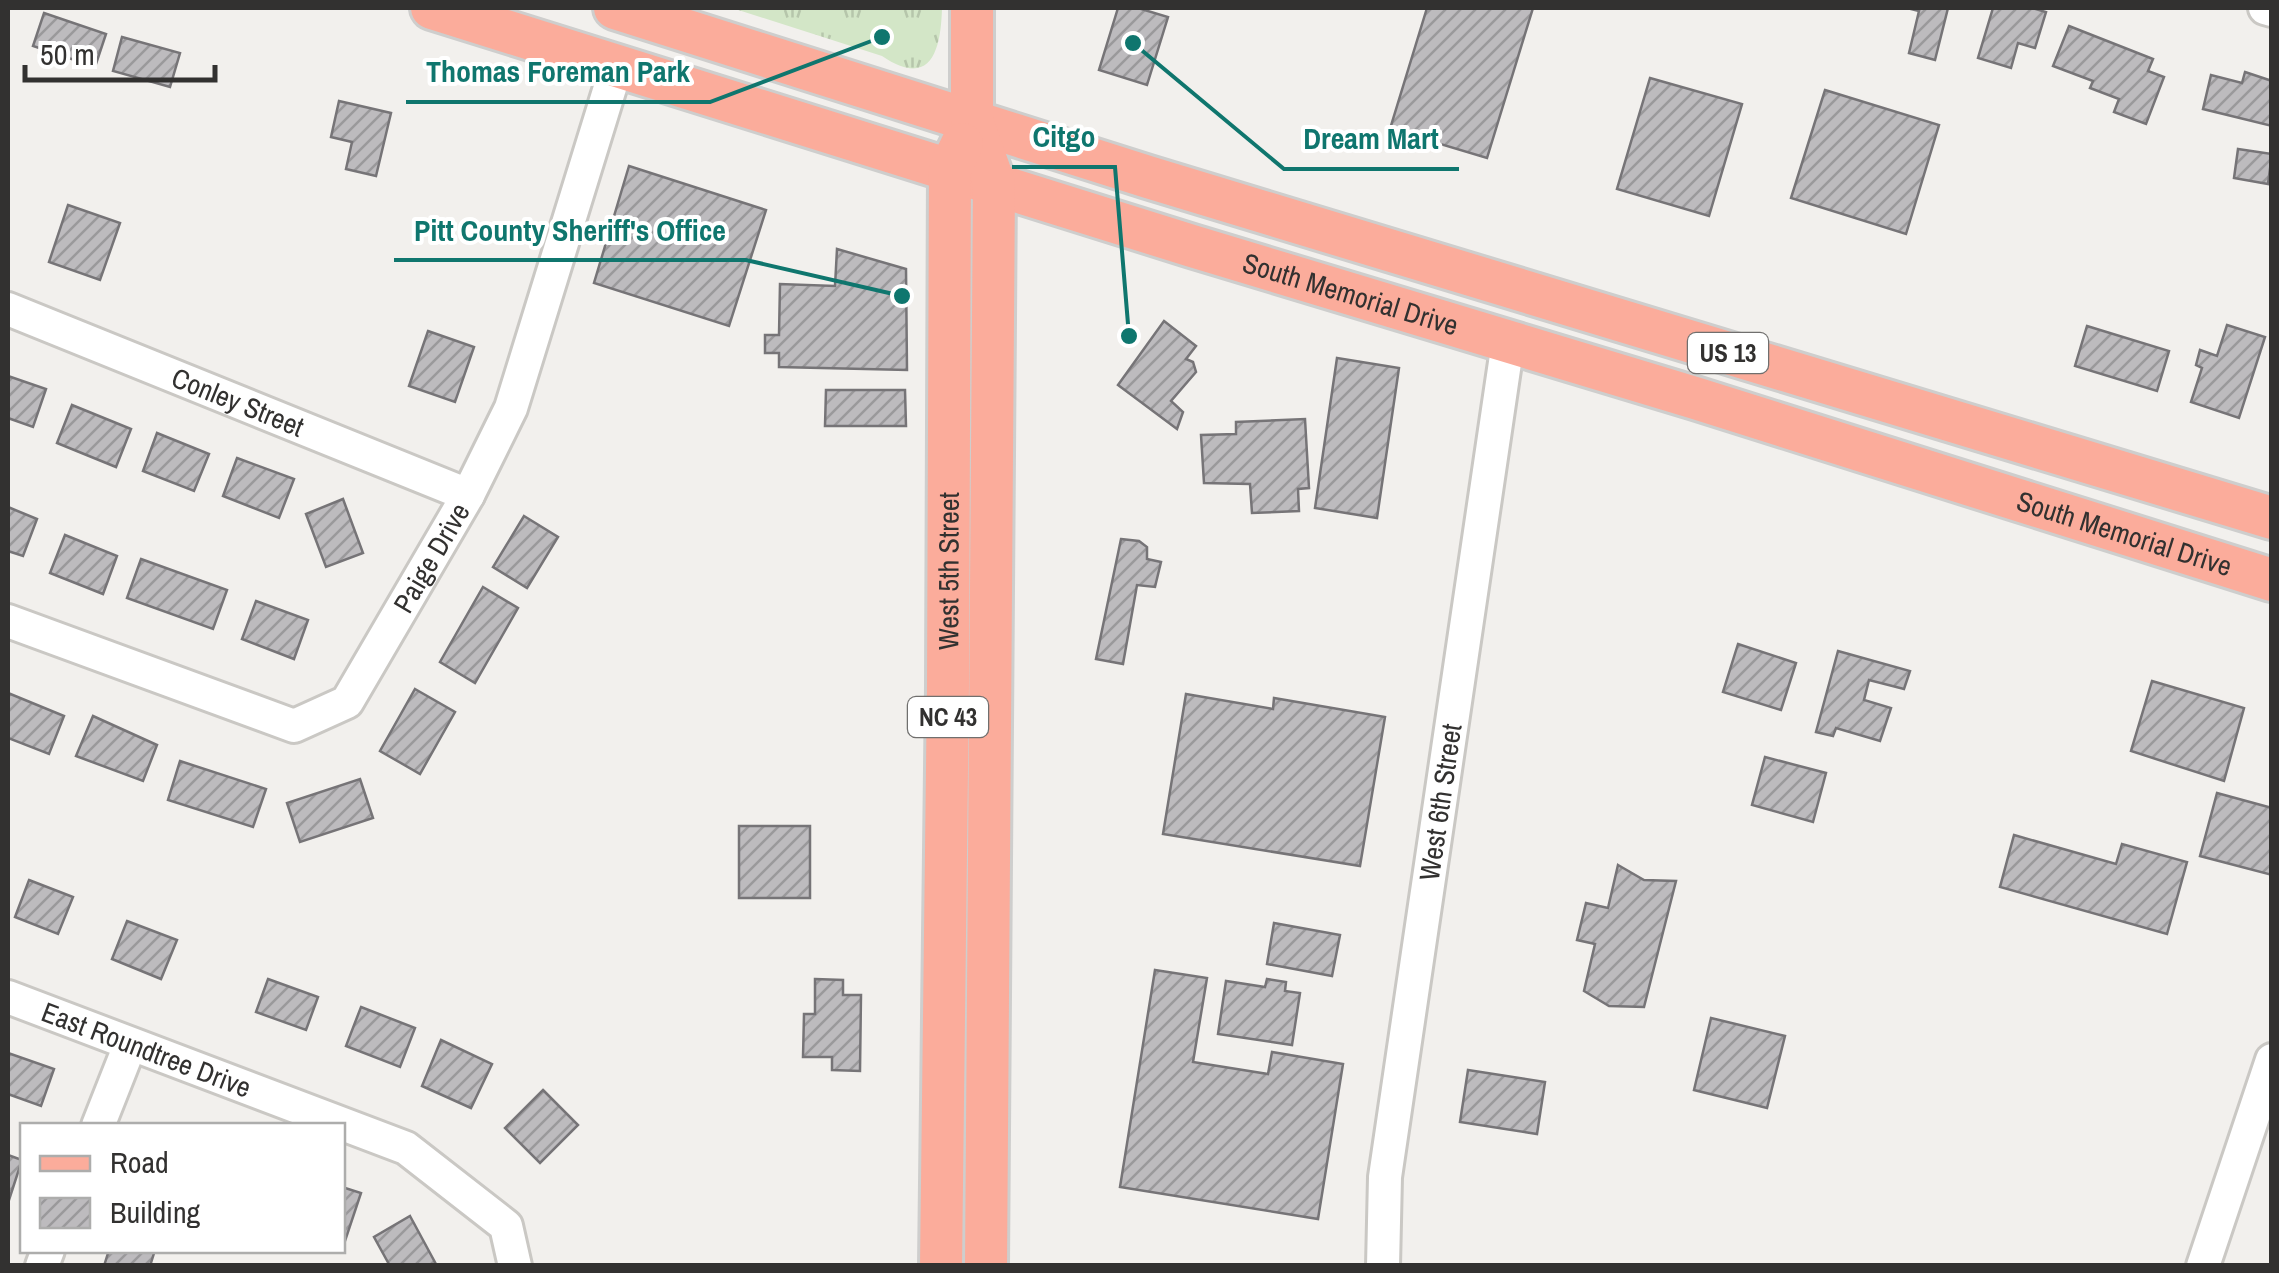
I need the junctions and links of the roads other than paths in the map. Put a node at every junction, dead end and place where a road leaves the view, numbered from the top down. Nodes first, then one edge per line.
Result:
1 (432, 8) edge
2 (615, 8) edge
3 (972, 8) edge
4 (617, 64) junction
5 (972, 121) junction
6 (950, 170) junction
7 (994, 183) junction
8 (8, 309) edge
9 (1508, 342) junction
10 (468, 495) junction
11 (2272, 518) edge
12 (2272, 580) edge
13 (8, 621) edge
14 (8, 997) edge
15 (130, 1046) junction
16 (2272, 1060) edge
17 (99, 1123) edge
18 (338, 1123) edge
19 (345, 1125) edge
20 (515, 1266) edge
21 (940, 1266) edge
22 (986, 1266) edge
23 (1383, 1266) edge
24 (2203, 1266) edge

1 - 4 main road, South Memorial Drive / US 13
2 - 5 main road, South Memorial Drive / US 13
3 - 5 main road, West 5th Street
4 - 6 main road, South Memorial Drive / US 13
4 - 10 street, Paige Drive
5 - 6 main road, West 5th Street / NC 43
5 - 7 main road, West 5th Street
5 - 11 main road, South Memorial Drive / US 13
6 - 7 main road, South Memorial Drive / US 13
6 - 21 main road, West 5th Street / NC 43
7 - 9 main road, South Memorial Drive / US 13
7 - 22 main road, West 5th Street / NC 43
8 - 10 street, Conley Street
9 - 12 main road, South Memorial Drive / US 13
9 - 23 street, West 6th Street
10 - 13 street, Paige Drive
14 - 15 street, East Roundtree Drive
15 - 17 street
15 - 18 street, East Roundtree Drive
16 - 24 street
19 - 20 street, East Roundtree Drive

